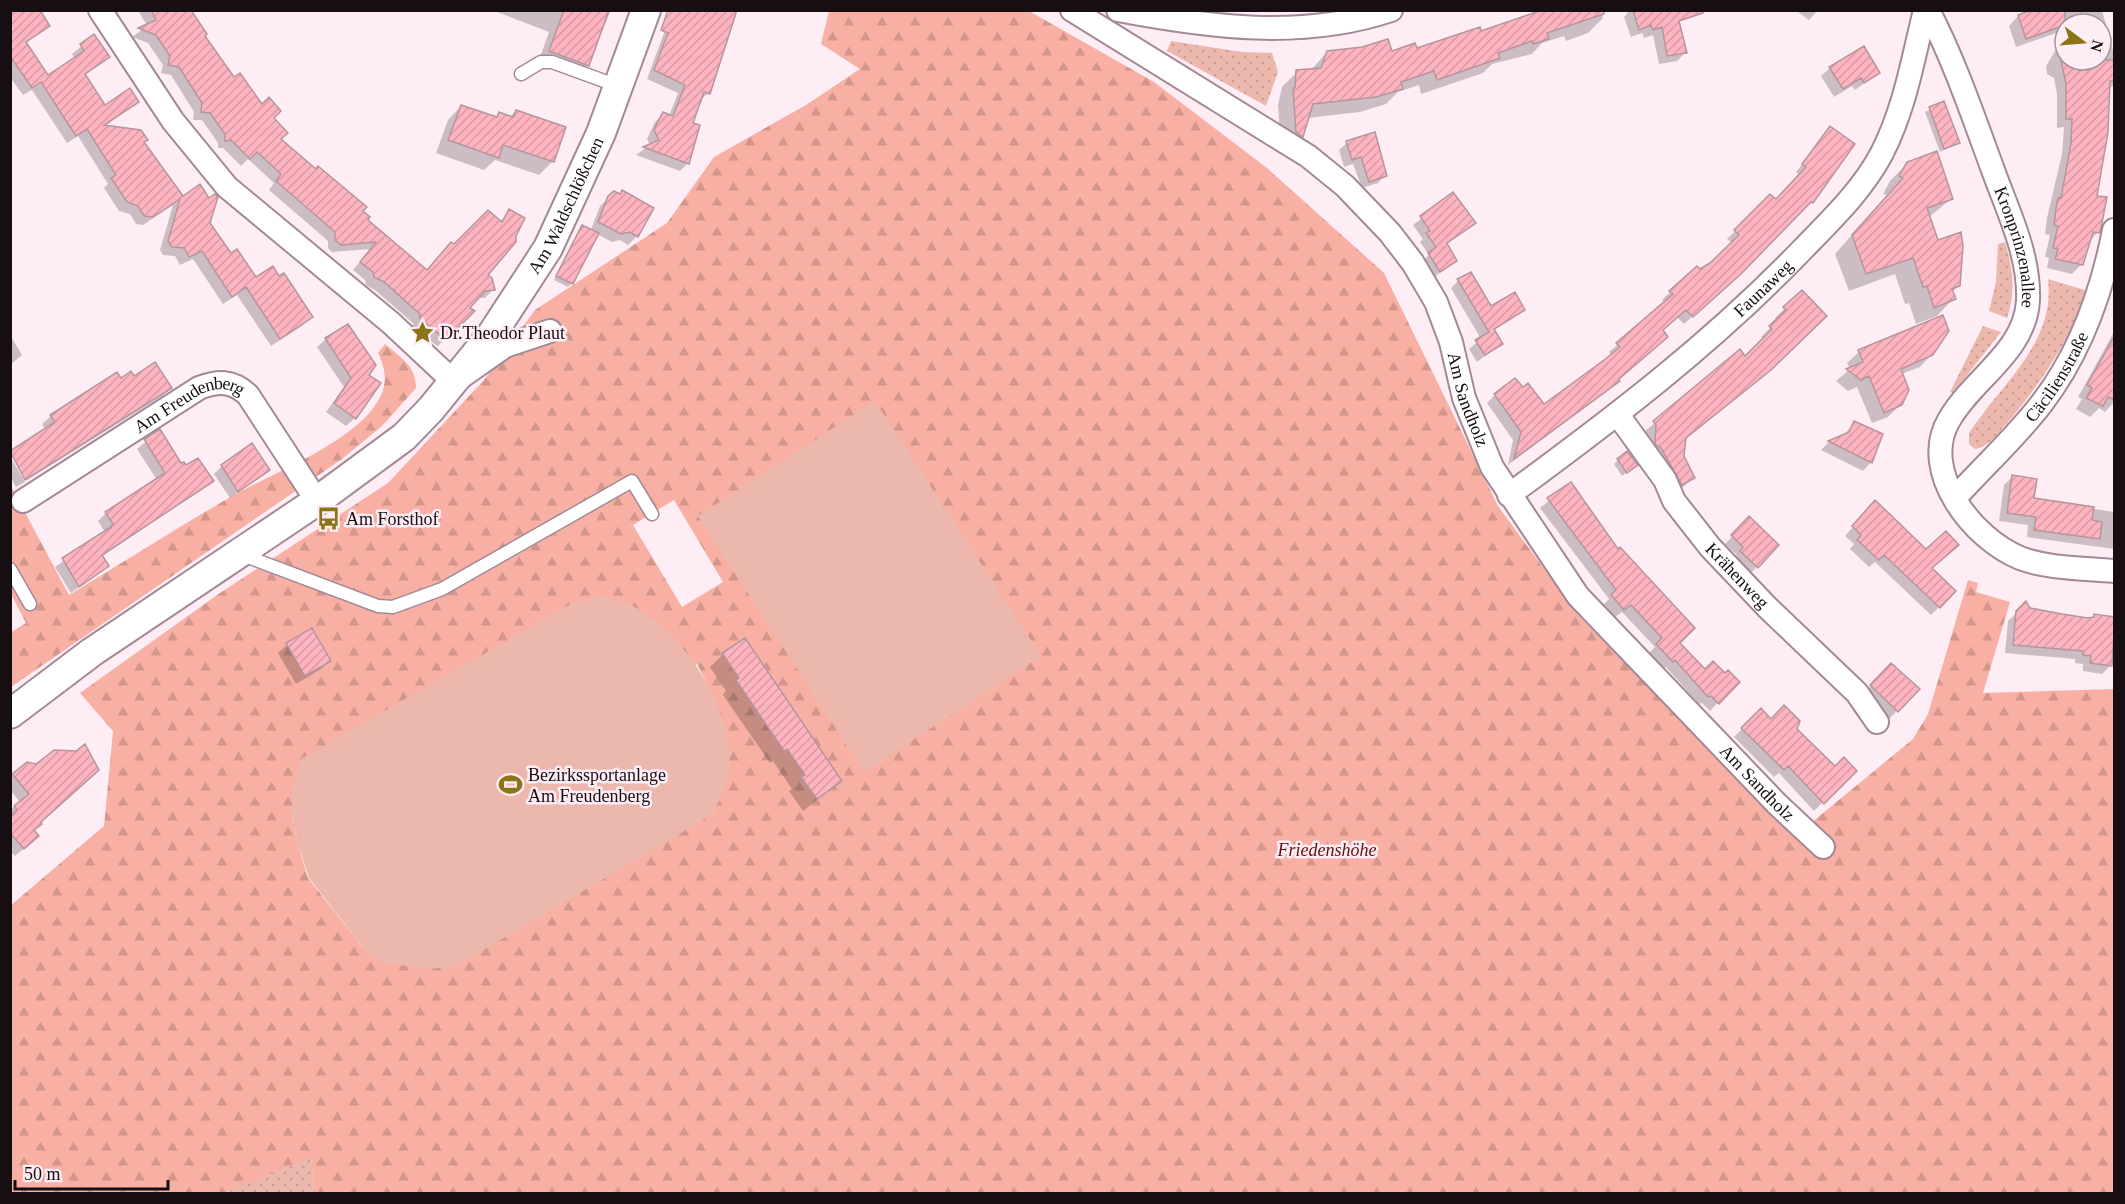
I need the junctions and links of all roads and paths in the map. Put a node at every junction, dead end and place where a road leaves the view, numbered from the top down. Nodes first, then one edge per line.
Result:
1 (100, 10) edge
2 (646, 10) edge
3 (1072, 10) edge
4 (1118, 10) edge
5 (1391, 10) edge
6 (1926, 10) edge
7 (521, 74) dead end
8 (618, 86) junction
9 (2115, 230) edge
10 (550, 331) dead end
11 (454, 382) junction
12 (1618, 415) junction
13 (1509, 495) junction
14 (1955, 498) junction
15 (23, 501) dead end
16 (317, 501) junction
17 (652, 514) dead end
18 (240, 554) junction
19 (10, 569) edge
20 (2115, 571) edge
21 (30, 604) dead end
22 (10, 714) edge
23 (1877, 722) dead end
24 (1823, 847) dead end

1 - 11 street
2 - 8 street, Am Waldschlößchen
3 - 13 street, Am Sandholz
4 - 5 street
6 - 12 street, Faunaweg
6 - 14 street, Kronprinzenallee
7 - 8 lane
8 - 11 street, Am Waldschlößchen
9 - 14 street, Cäcilienstraße
10 - 11 street
11 - 16 street
12 - 13 street, Faunaweg
12 - 23 street, Krähenweg
13 - 24 street, Am Sandholz
14 - 20 street, Kronprinzenallee
15 - 16 street, Am Freudenberg
16 - 18 street
17 - 18 lane
18 - 22 street
19 - 21 lane

